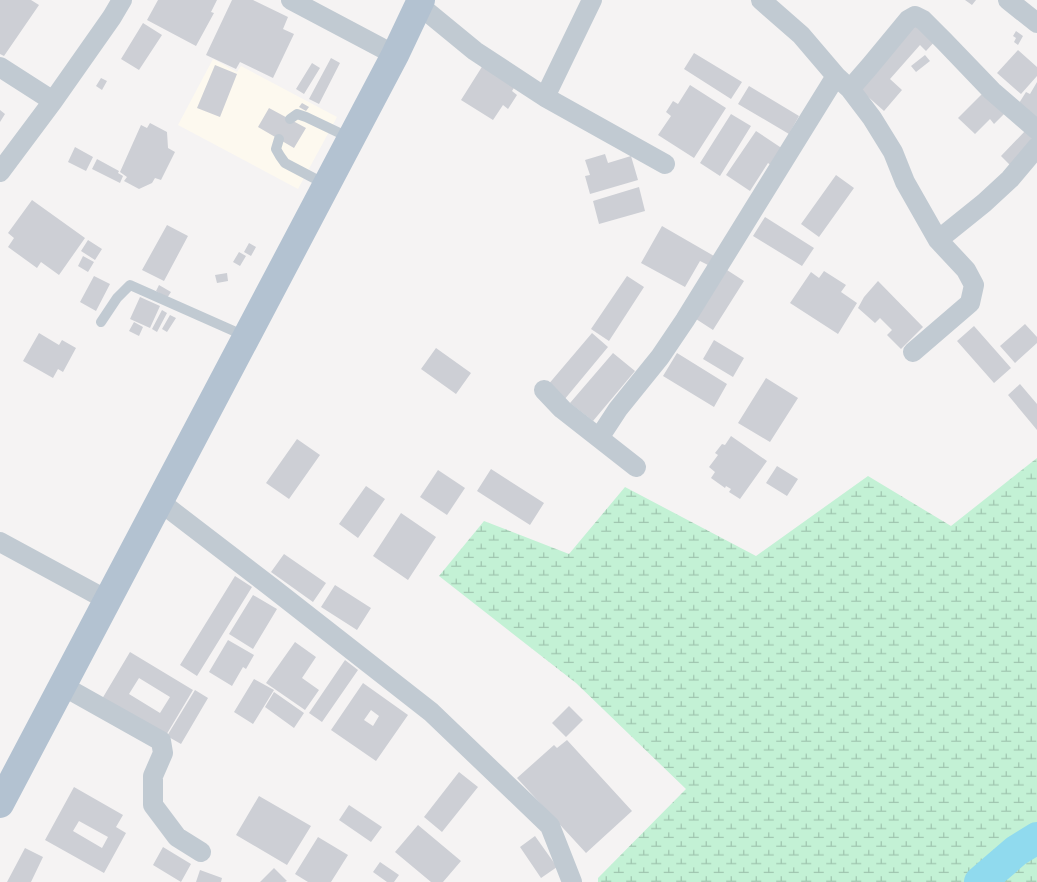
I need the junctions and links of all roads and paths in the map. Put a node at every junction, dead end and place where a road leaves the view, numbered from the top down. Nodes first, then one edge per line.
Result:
1 (122, 0) edge
2 (291, 0) edge
3 (592, 0) edge
4 (761, 0) edge
5 (1008, 0) edge
6 (420, 2) edge
7 (1037, 23) edge
8 (395, 55) junction
9 (0, 67) edge
10 (843, 83) junction
11 (544, 97) junction
12 (53, 101) junction
13 (290, 119) dead end
14 (1037, 130) edge
15 (351, 138) junction
16 (279, 139) dead end
17 (1037, 148) edge
18 (664, 164) dead end
19 (0, 172) edge
20 (326, 184) junction
21 (938, 240) junction
22 (101, 322) dead end
23 (246, 336) junction
24 (913, 352) dead end
25 (544, 390) dead end
26 (600, 438) junction
27 (636, 467) dead end
28 (159, 501) junction
29 (0, 542) edge
30 (107, 600) junction
31 (63, 686) junction
32 (0, 804) edge
33 (201, 852) dead end
34 (572, 882) edge

1 - 12 street
2 - 8 street
3 - 11 street
4 - 10 street
5 - 7 street
6 - 8 main road
6 - 11 street
8 - 15 main road
9 - 12 street
10 - 14 street
10 - 21 street
10 - 26 street
11 - 18 street
12 - 19 street
13 - 15 lane
15 - 20 main road
16 - 20 lane
17 - 21 street
20 - 23 main road
21 - 24 street
22 - 23 lane
23 - 28 main road
25 - 26 street
26 - 27 street
28 - 30 main road
28 - 34 street
29 - 30 street
30 - 31 main road
31 - 32 main road
31 - 33 street

